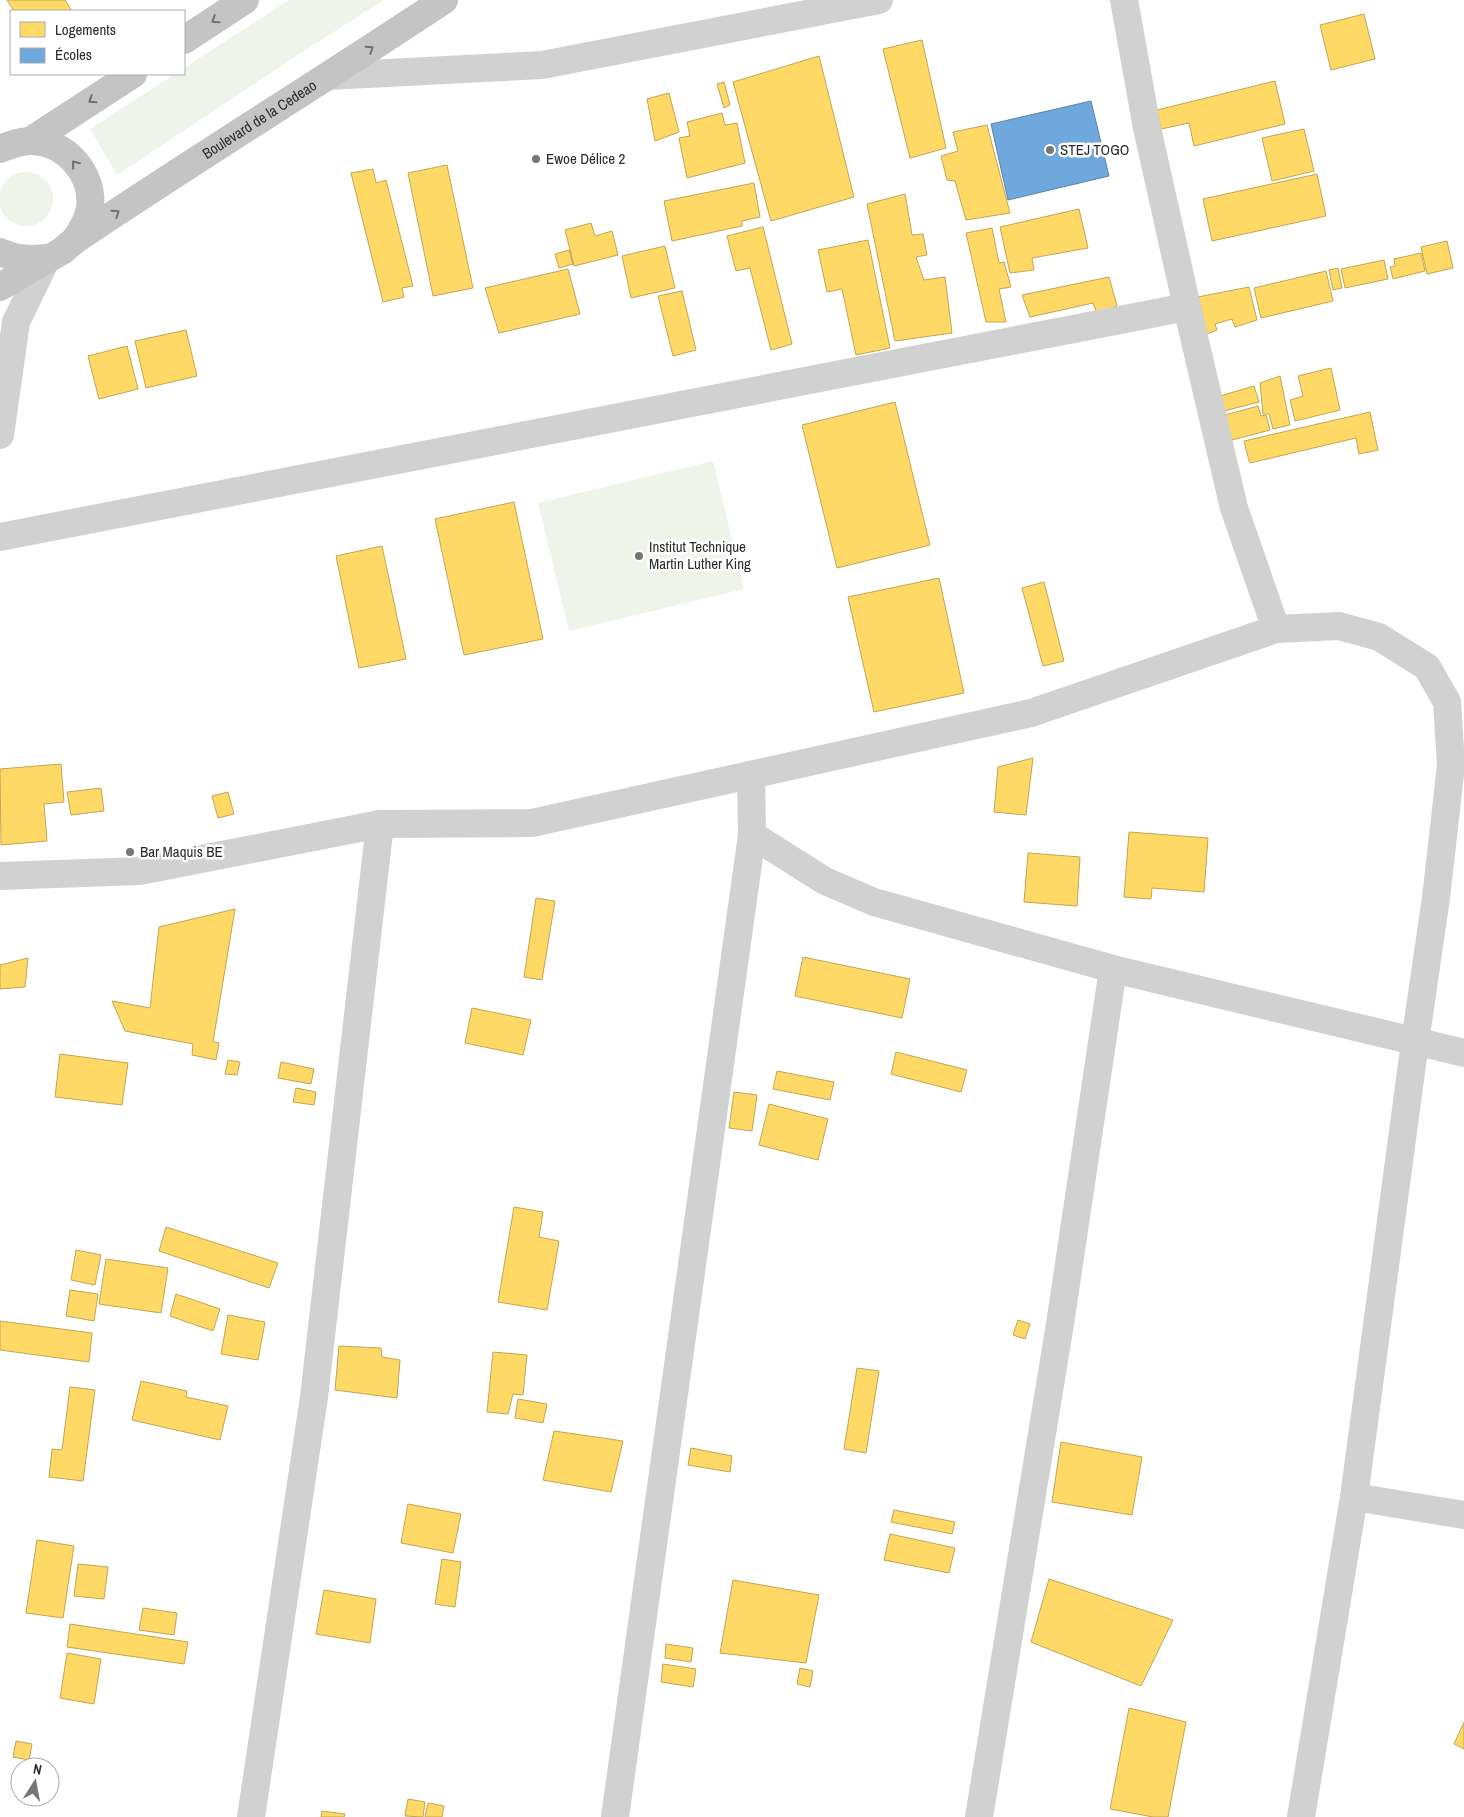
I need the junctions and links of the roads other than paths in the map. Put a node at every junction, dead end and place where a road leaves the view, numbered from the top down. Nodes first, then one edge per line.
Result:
1 (245, 0) edge
2 (444, 0) edge
3 (879, 0) edge
4 (1124, 0) edge
5 (185, 39) edge
6 (130, 75) edge
7 (328, 76) junction
8 (30, 141) junction
9 (0, 149) edge
10 (76, 240) junction
11 (0, 252) edge
12 (47, 258) junction
13 (0, 287) edge
14 (1187, 307) junction
15 (0, 435) edge
16 (0, 537) edge
17 (1276, 629) junction
18 (752, 776) junction
19 (380, 824) junction
20 (752, 835) junction
21 (0, 876) edge
22 (1112, 969) junction
23 (1415, 1042) junction
24 (1464, 1053) edge
25 (1354, 1497) junction
26 (1464, 1515) edge
27 (251, 1817) edge
28 (615, 1817) edge
29 (978, 1817) edge
30 (1301, 1817) edge

1 -> 5 main road
7 -> 2 main road, Boulevard de la Cedeao
3 - 7 street
4 - 14 street
6 -> 8 main road, Boulevard de la Cedeao
10 -> 7 main road, Boulevard de la Cedeao
8 - 9 main road, Boulevard de la Cedeao
10 -> 8 main road, Boulevard de la Cedeao
10 - 12 main road, Boulevard de la Cedeao
11 - 12 main road, Boulevard de la Cedeao
12 - 13 main road, Boulevard de la Cedeao
12 - 15 street
14 - 16 street
14 - 17 street
17 - 18 street
17 - 23 street
18 - 19 street
18 - 20 street
19 - 21 street
19 - 27 street
20 - 22 street
20 - 28 street
22 - 23 street
22 - 29 street
23 - 24 street
23 - 25 street
25 - 26 street
25 - 30 street

